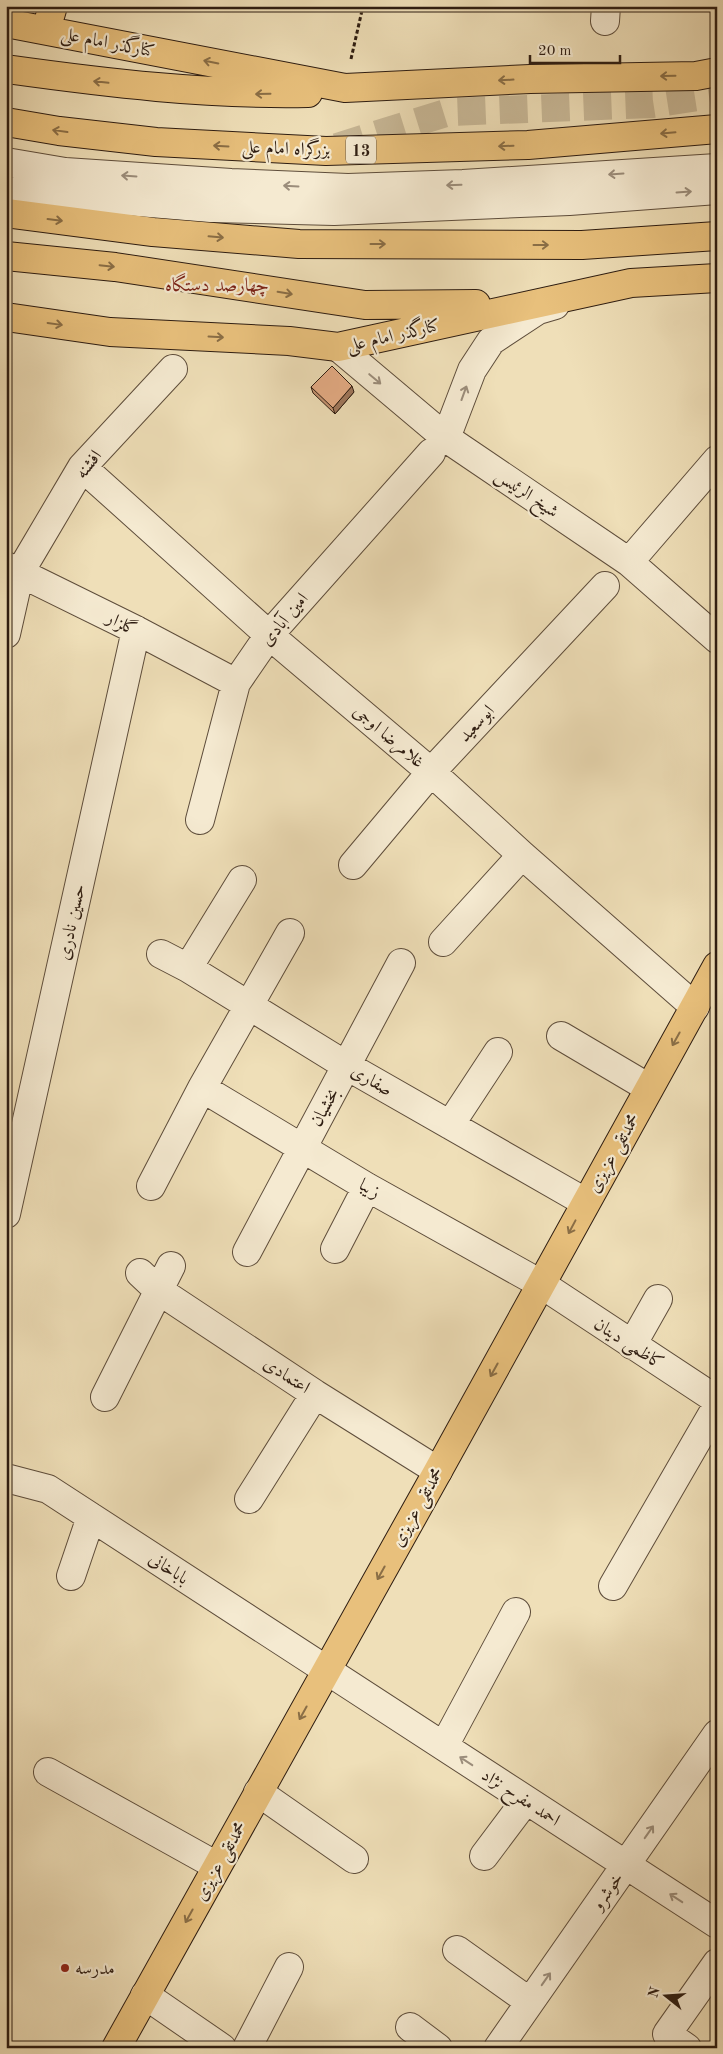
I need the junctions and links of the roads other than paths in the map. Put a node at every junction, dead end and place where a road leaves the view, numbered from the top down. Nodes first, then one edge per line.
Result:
1 (49, 18) edge
2 (6, 23) edge
3 (6, 69) edge
4 (710, 76) edge
5 (345, 88) junction
6 (6, 122) edge
7 (717, 129) edge
8 (6, 162) edge
9 (717, 168) edge
10 (717, 190) edge
11 (6, 191) edge
12 (6, 213) edge
13 (717, 236) edge
14 (6, 256) edge
15 (717, 270) edge
16 (717, 278) edge
17 (686, 280) junction
18 (631, 283) junction
19 (529, 304) junction
20 (6, 318) edge
21 (338, 347) junction
22 (173, 369) dead end
23 (439, 446) junction
24 (717, 460) edge
25 (82, 467) junction
26 (629, 562) junction
27 (13, 569) edge
28 (605, 586) dead end
29 (136, 630) junction
30 (6, 634) edge
31 (269, 635) junction
32 (717, 639) edge
33 (236, 683) junction
34 (431, 772) junction
35 (200, 820) dead end
36 (522, 855) junction
37 (353, 865) dead end
38 (242, 880) dead end
39 (290, 933) dead end
40 (443, 942) dead end
41 (161, 954) dead end
42 (402, 963) dead end
43 (717, 966) edge
44 (188, 968) junction
45 (249, 1005) junction
46 (694, 1007) junction
47 (561, 1036) dead end
48 (498, 1052) dead end
49 (347, 1066) junction
50 (202, 1088) junction
51 (650, 1088) junction
52 (450, 1125) junction
53 (302, 1149) junction
54 (151, 1186) dead end
55 (367, 1186) junction
56 (585, 1202) junction
57 (6, 1214) edge
58 (335, 1248) dead end
59 (247, 1252) dead end
60 (171, 1266) dead end
61 (149, 1282) junction
62 (541, 1284) junction
63 (658, 1299) dead end
64 (632, 1345) junction
65 (315, 1394) junction
66 (105, 1397) dead end
67 (717, 1400) edge
68 (717, 1406) edge
69 (438, 1471) junction
70 (6, 1478) edge
71 (249, 1499) dead end
72 (91, 1517) junction
73 (70, 1576) dead end
74 (614, 1586) dead end
75 (516, 1612) dead end
76 (326, 1670) junction
77 (717, 1734) edge
78 (444, 1746) junction
79 (48, 1772) dead end
80 (258, 1792) junction
81 (526, 1800) junction
82 (484, 1856) dead end
83 (354, 1859) dead end
84 (626, 1865) junction
85 (217, 1866) junction
86 (717, 1924) edge
87 (457, 1950) dead end
88 (717, 1963) edge
89 (289, 1967) dead end
90 (145, 1995) junction
91 (530, 2002) junction
92 (410, 2027) dead end
93 (116, 2048) edge
94 (222, 2048) edge
95 (247, 2048) edge
96 (438, 2048) edge
97 (498, 2048) edge
98 (687, 2048) edge

1 - 2 main road, کنارگذر امام علی
5 -> 1 main road, کنارگذر امام علی
5 -> 3 main road
4 -> 5 main road, کنارگذر امام علی
7 -> 6 main road, بزرگراه امام علی / 13
9 -> 8 street
11 -> 10 street
12 -> 13 main road
14 -> 19 main road
15 - 17 main road
16 - 17 main road, کنارگذر امام علی
17 - 18 main road, کنارگذر امام علی
18 - 19 main road, کنارگذر امام علی
23 -> 18 street
19 - 21 main road, کنارگذر امام علی
20 -> 21 main road, کنارگذر امام علی
21 -> 23 street, شیخ الرئیس
22 - 25 street, افشنه
23 - 26 street, شیخ الرئیس
23 - 31 street, امین آبادی
24 - 26 street
25 - 27 street, افشنه
25 - 31 street, غلامرضا اوجی
26 - 32 street, شیخ الرئیس
27 - 29 street, گلزار
27 - 30 street, افشنه
28 - 34 street, ابوسعید
29 - 33 street, گلزار
29 - 57 street, حسین نادری
31 - 33 street, امین آبادی
31 - 34 street, غلامرضا اوجی
33 - 35 street, امین آبادی
34 - 36 street, غلامرضا اوجی
34 - 37 street, ابوسعید
36 - 40 street
36 - 46 street, غلامرضا اوجی
38 - 44 street
39 - 45 street
41 - 44 street, صفاری
42 - 49 street, بخشیان
43 - 46 main road, محمدتقی عزیزی
44 - 45 street, صفاری
45 - 49 street, صفاری
45 - 50 street
46 -> 51 main road, محمدتقی عزیزی
47 - 51 street
48 - 52 street
49 - 52 street, صفاری
49 - 53 street, بخشیان
50 - 53 street, زیبا
50 - 54 street
51 - 56 main road, محمدتقی عزیزی
52 - 56 street, صفاری
53 - 55 street, زیبا
53 - 59 street, بخشیان
55 - 58 street
55 - 62 street, زیبا
56 -> 62 main road, محمدتقی عزیزی
60 - 61 street
61 - 65 street, اعتمادی
61 - 66 street
62 - 64 street, کاظمی دینان
62 -> 69 main road, محمدتقی عزیزی
63 - 64 street
64 - 67 street, کاظمی دینان
65 - 69 street, اعتمادی
65 - 71 street
68 - 74 street
69 -> 76 main road, محمدتقی عزیزی
70 - 72 street, باباخانی
72 - 73 street
72 - 76 street, باباخانی
75 - 78 street
76 - 78 street, احمد مفرح نژاد
76 -> 80 main road, محمدتقی عزیزی
84 -> 77 street, خوشرو
81 -> 78 street, احمد مفرح نژاد
79 - 85 street
80 - 83 street
80 - 85 main road, محمدتقی عزیزی
81 - 82 street
81 - 84 street, احمد مفرح نژاد
86 -> 84 street, احمد مفرح نژاد
91 -> 84 street, خوشرو
85 -> 90 main road, محمدتقی عزیزی
87 - 91 street
88 - 98 street
89 - 95 street
90 - 93 main road, محمدتقی عزیزی
90 - 94 street
91 - 97 street, خوشرو
92 - 96 street

